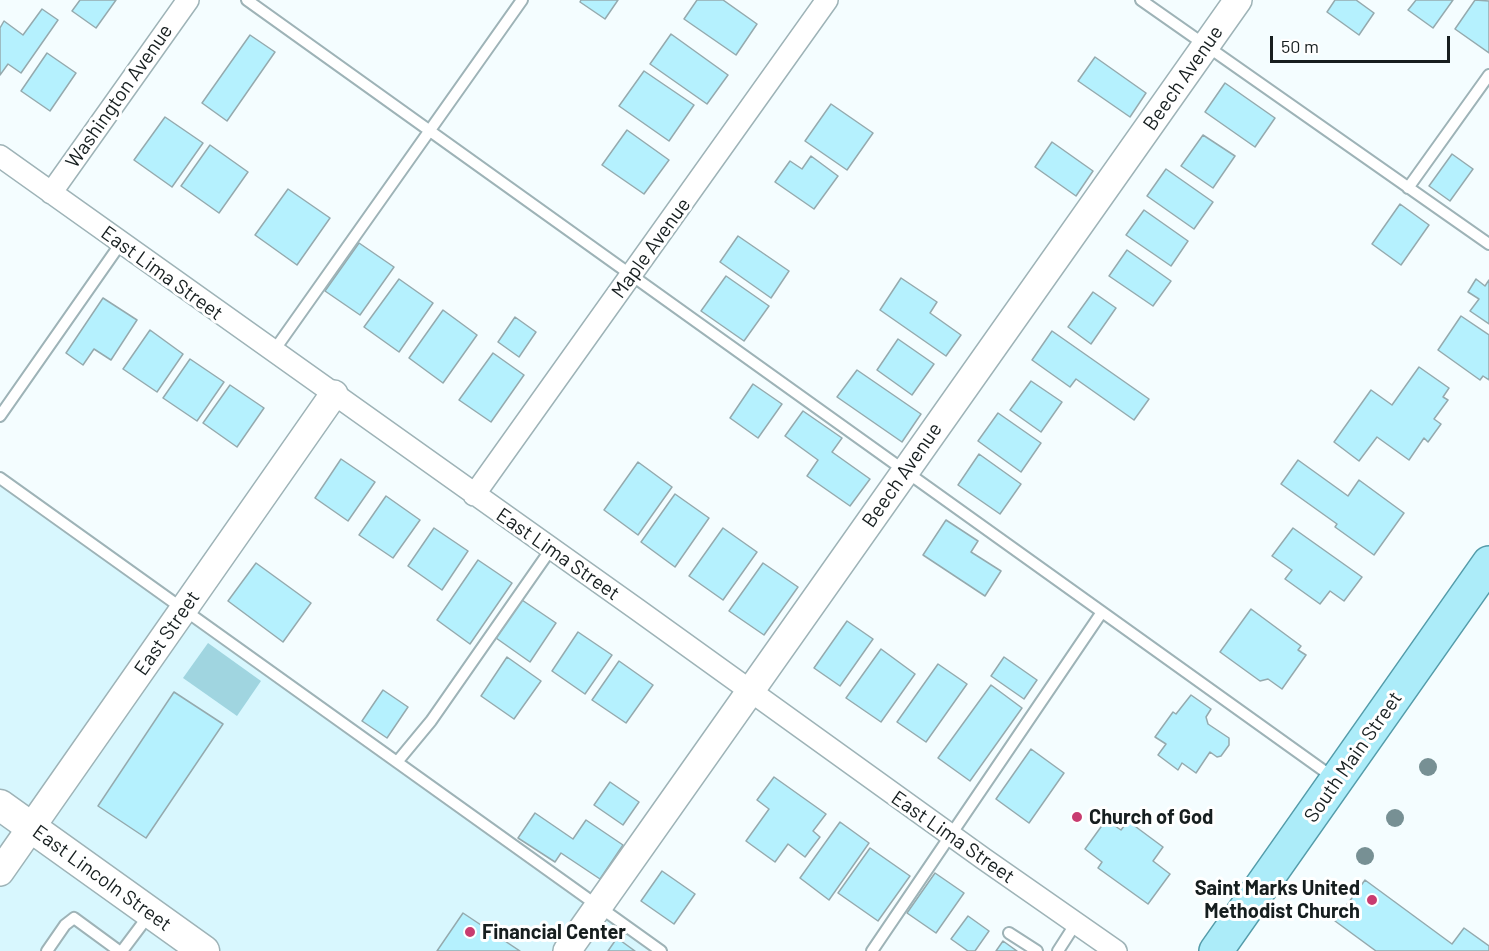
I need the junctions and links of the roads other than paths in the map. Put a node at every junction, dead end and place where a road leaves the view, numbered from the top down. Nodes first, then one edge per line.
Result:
1 (188, 0) edge
2 (247, 0) edge
3 (522, 0) edge
4 (827, 0) edge
5 (1141, 0) edge
6 (1238, 0) edge
7 (1205, 46) junction
8 (1489, 75) edge
9 (430, 131) junction
10 (0, 156) edge
11 (1408, 188) junction
12 (51, 193) junction
13 (121, 243) junction
14 (1489, 244) edge
15 (632, 274) junction
16 (273, 352) junction
17 (334, 394) junction
18 (0, 416) edge
19 (905, 472) junction
20 (0, 478) edge
21 (474, 495) junction
22 (551, 549) junction
23 (1489, 563) edge
24 (183, 610) junction
25 (1102, 612) junction
26 (750, 691) junction
27 (397, 762) junction
28 (1337, 780) junction
29 (0, 805) edge
30 (32, 828) junction
31 (951, 836) junction
32 (0, 872) edge
33 (599, 906) junction
34 (151, 913) junction
35 (1076, 923) junction
36 (1009, 933) dead end
37 (47, 951) edge
38 (120, 951) edge
39 (204, 951) edge
40 (567, 951) edge
41 (661, 951) edge
42 (872, 951) edge
43 (1036, 951) edge
44 (1058, 951) edge
45 (1116, 951) edge
46 (1216, 951) edge

1 - 12 street, Washington Avenue
2 - 9 lane
3 - 9 lane
4 - 15 street, Maple Avenue
5 - 7 lane
6 - 7 street, Beech Avenue
7 - 11 lane
7 - 19 street, Beech Avenue
8 - 11 lane
9 - 15 lane
9 - 16 lane
10 - 12 street, East Lima Street
11 - 14 lane
12 - 13 street, East Lima Street
13 - 16 street, East Lima Street
13 - 18 lane
15 - 19 lane
15 - 21 street, Maple Avenue
16 - 17 street, East Lima Street
17 - 21 street, East Lima Street
17 - 24 street, East Street
19 - 25 lane
19 - 26 street, Beech Avenue
20 - 24 lane
21 - 22 street, East Lima Street
22 - 26 street, East Lima Street
22 - 27 lane
23 - 28 main road, South Main Street
24 - 27 lane
24 - 30 street, East Street
25 - 28 lane
25 - 31 lane
26 - 31 street, East Lima Street
26 - 33 street, Beech Avenue
27 - 33 lane
28 - 46 main road, South Main Street
29 - 30 main road, East Lincoln Street
30 - 32 street, East Street
30 - 34 main road, East Lincoln Street
31 - 35 street, East Lima Street
31 - 42 lane
33 - 40 street, Beech Avenue
33 - 41 lane
34 - 38 lane
34 - 39 main road, East Lincoln Street
35 - 44 lane
35 - 45 street, East Lima Street
36 - 43 lane
37 - 38 lane

